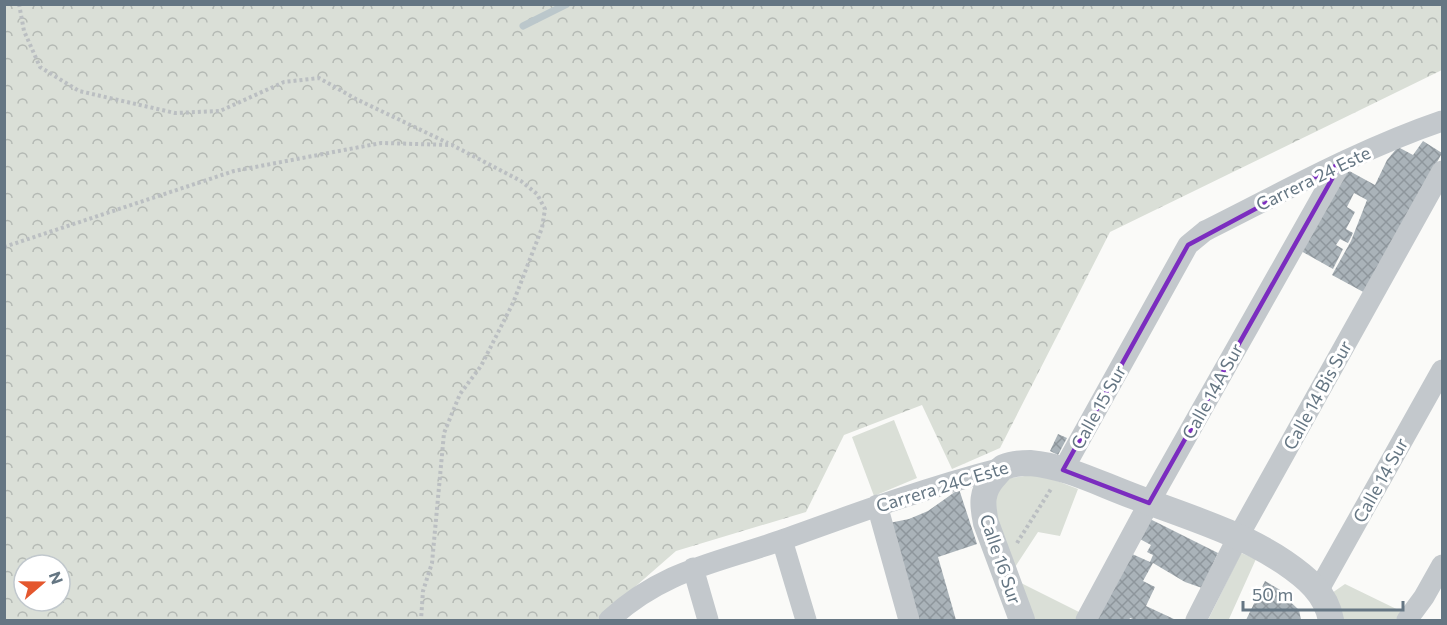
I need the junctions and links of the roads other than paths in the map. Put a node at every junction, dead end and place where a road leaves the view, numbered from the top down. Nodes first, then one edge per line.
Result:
1 (1443, 121) edge
2 (1341, 163) junction
3 (1443, 171) edge
4 (1188, 245) joint
5 (1443, 370) edge
6 (1002, 468) junction
7 (1063, 470) junction
8 (1149, 502) junction
9 (877, 505) junction
10 (1238, 537) junction
11 (782, 540) junction
12 (1443, 565) edge
13 (693, 568) junction
14 (1318, 591) junction
15 (1329, 618) edge
16 (609, 621) edge
17 (708, 621) edge
18 (806, 621) edge
19 (909, 621) edge
20 (1022, 621) edge
21 (1086, 621) edge
22 (1196, 621) edge
23 (1407, 621) edge

1 - 2 street, Carrera 24 Este
2 - 4 street, Carrera 24 Este
2 - 8 street, Calle 14A Sur
3 - 10 street, Calle 14 Bis Sur
4 - 7 street, Calle 15 Sur
5 - 14 street, Calle 14 Sur
6 - 7 street, Carrera 24C Este
6 - 9 street, Carrera 24C Este
6 - 20 street, Calle 16 Sur
7 - 8 street, Carrera 24C Este
8 - 10 street, Carrera 24C Este
8 - 21 street, Calle 14A Sur
9 - 11 street, Carrera 24C Este
9 - 19 street
10 - 14 street, Carrera 24C Este
10 - 22 street, Calle 14 Bis Sur
11 - 13 street, Carrera 24C Este
11 - 18 street
12 - 23 street
13 - 16 street, Carrera 24C Este
13 - 17 street
14 - 15 street, Carrera 24C Este

